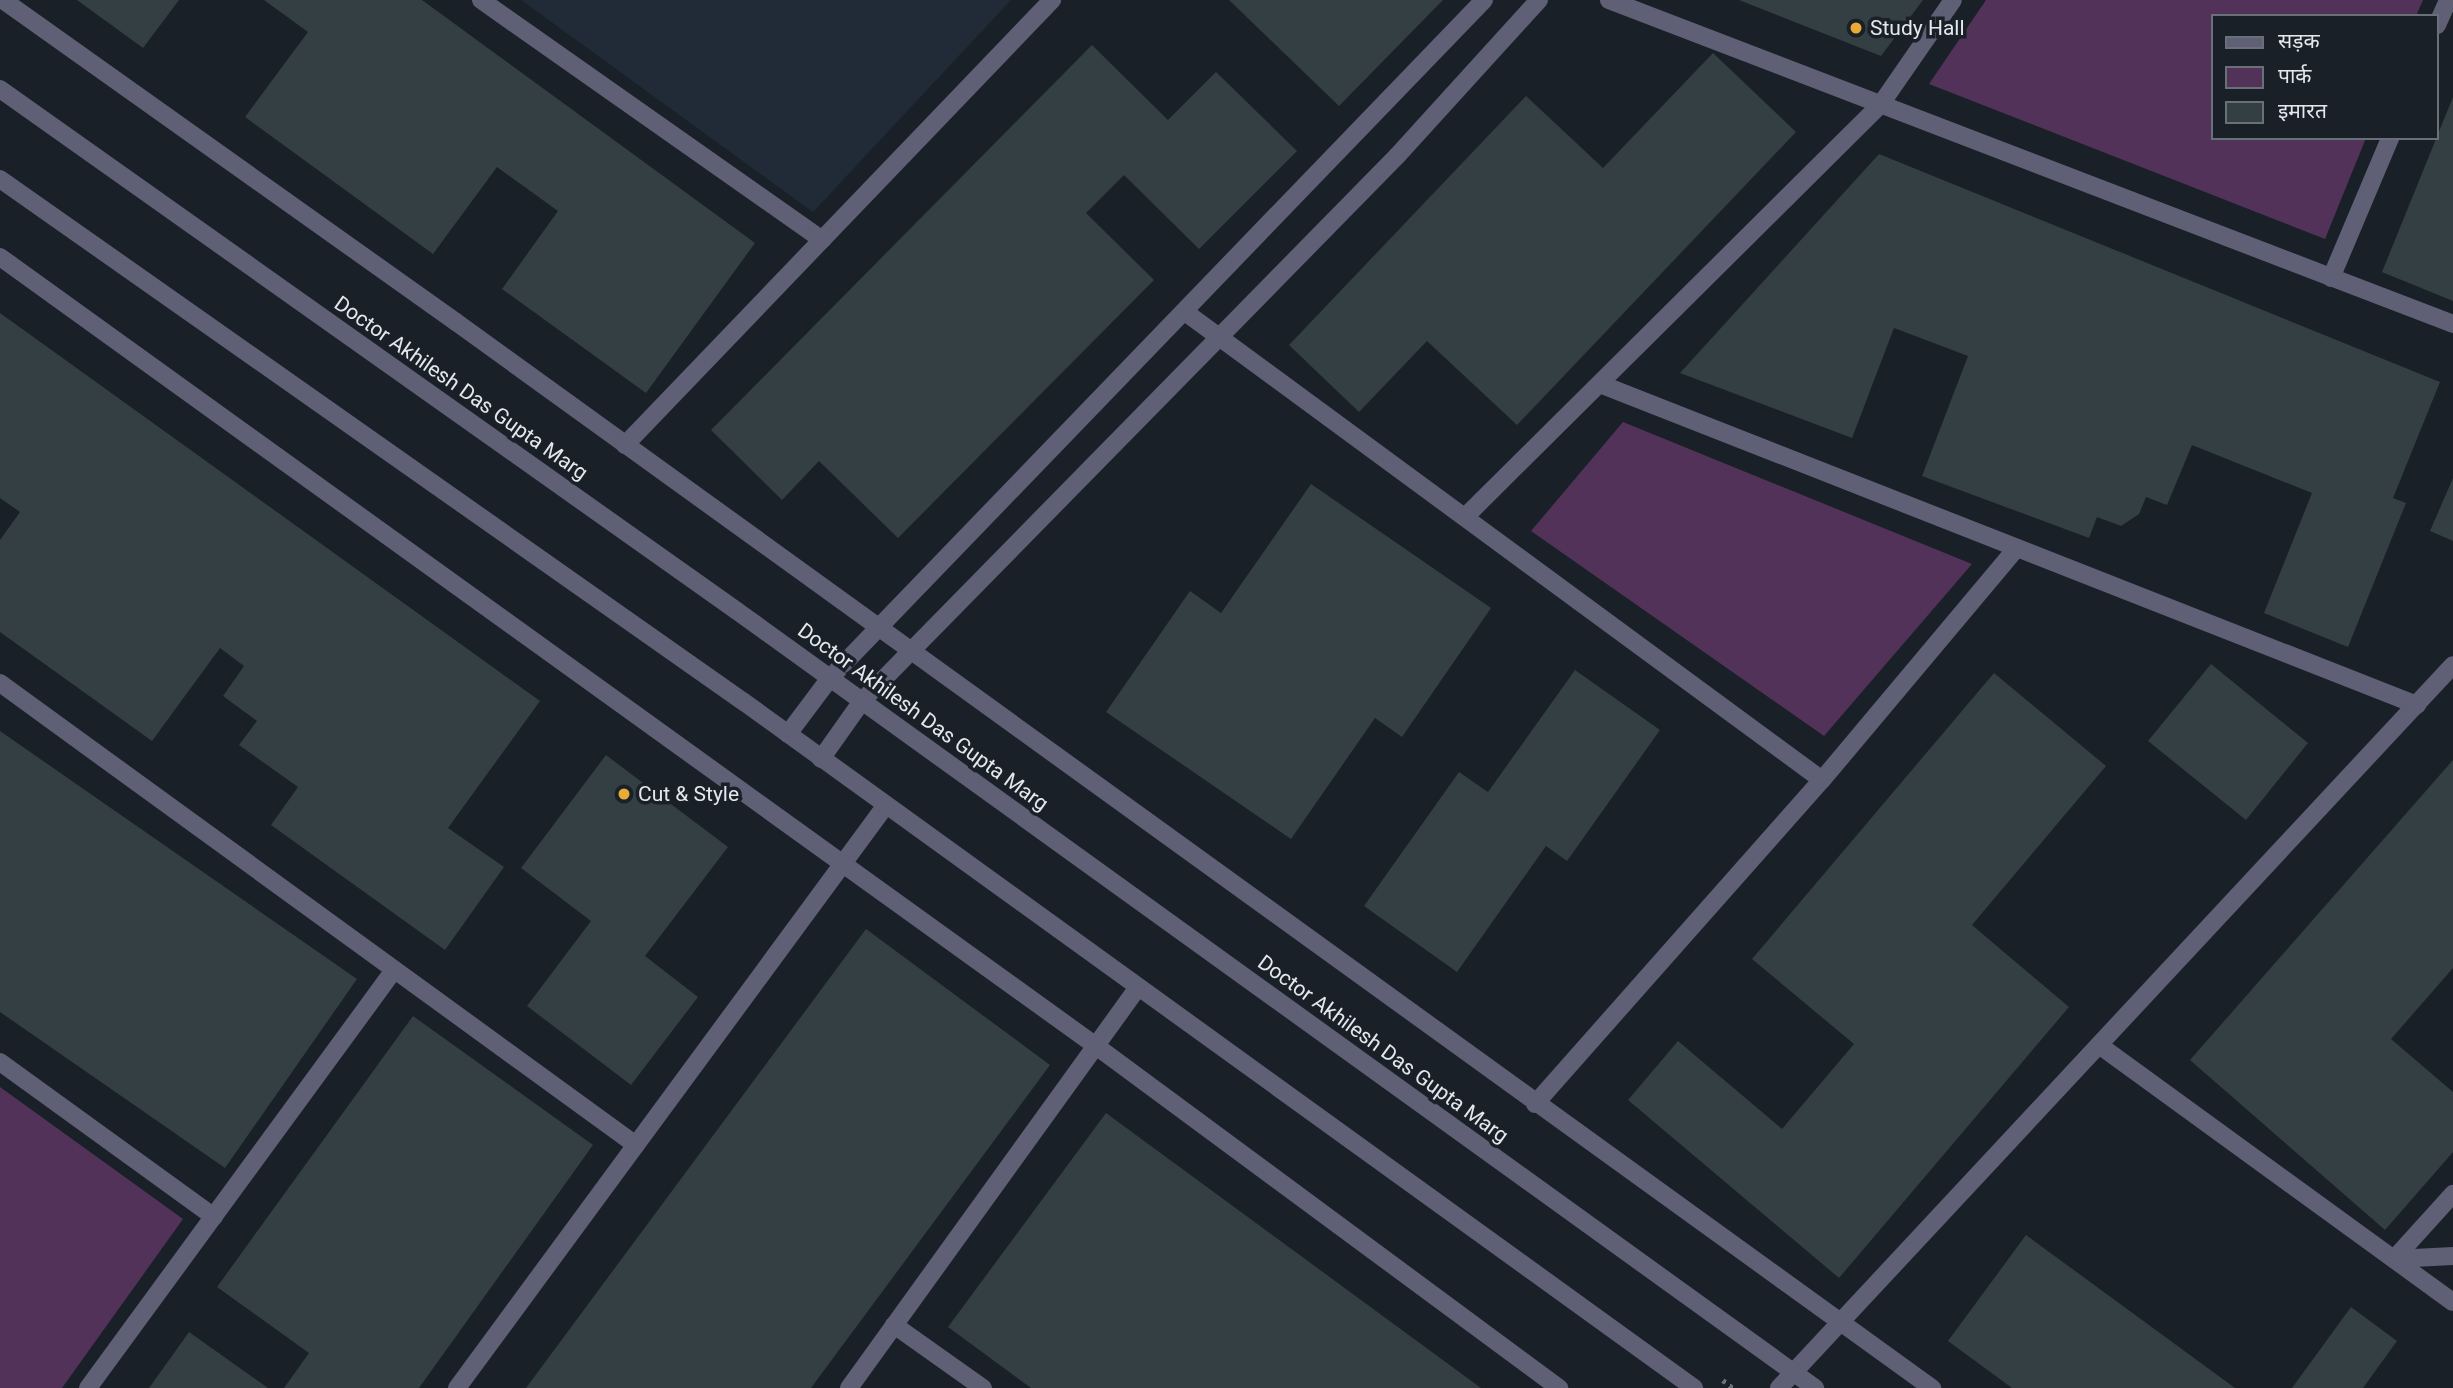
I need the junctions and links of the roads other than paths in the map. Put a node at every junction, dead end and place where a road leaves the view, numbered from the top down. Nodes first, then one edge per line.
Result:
1 (3, 0) edge
2 (481, 0) edge
3 (1052, 0) edge
4 (1485, 0) edge
5 (1539, 0) edge
6 (1609, 0) edge
7 (1952, 0) edge
8 (2448, 0) edge
9 (2439, 20) edge
10 (0, 89) edge
11 (1881, 104) junction
12 (2389, 140) edge
13 (0, 179) edge
14 (822, 240) junction
15 (0, 257) edge
16 (2331, 278) junction
17 (1185, 312) junction
18 (2453, 324) edge
19 (1219, 337) junction
20 (1600, 384) junction
21 (625, 445) junction
22 (1466, 516) junction
23 (2017, 548) junction
24 (877, 629) junction
25 (910, 653) junction
26 (2453, 665) edge
27 (830, 678) junction
28 (0, 682) edge
29 (862, 701) junction
30 (2417, 705) junction
31 (788, 734) junction
32 (821, 759) junction
33 (1822, 780) junction
34 (886, 805) junction
35 (843, 864) junction
36 (394, 970) junction
37 (1138, 987) junction
38 (2099, 1045) junction
39 (1096, 1046) junction
40 (0, 1062) edge
41 (1535, 1104) junction
42 (636, 1145) junction
43 (2453, 1194) edge
44 (214, 1217) junction
45 (2453, 1256) edge
46 (2394, 1259) junction
47 (2453, 1302) edge
48 (1840, 1323) junction
49 (894, 1325) junction
50 (1794, 1373) junction
51 (88, 1388) edge
52 (457, 1388) edge
53 (849, 1388) edge
54 (983, 1388) edge
55 (1559, 1388) edge
56 (1694, 1388) edge
57 (1779, 1388) edge
58 (1815, 1388) edge
59 (1932, 1388) edge

1 - 21 street
2 - 14 street
3 - 14 street
4 - 17 street
5 - 19 street
6 - 11 street
7 - 11 street
8 - 9 street
10 - 27 street, Doctor Akhilesh Das Gupta Marg
11 - 16 street
11 - 20 street
12 - 16 street
13 - 31 street
14 - 21 street
15 - 35 street
16 - 18 street
17 - 19 street
17 - 24 street
19 - 22 street
19 - 25 street
20 - 22 street
20 - 23 street
21 - 24 street
22 - 33 street
23 - 30 street
23 - 33 street
24 - 25 street
24 - 27 street
25 - 29 street
25 - 41 street
26 - 30 street
27 - 29 street, Doctor Akhilesh Das Gupta Marg
27 - 31 street
28 - 36 street
29 - 32 street
29 - 50 street, Doctor Akhilesh Das Gupta Marg
30 - 38 street
31 - 32 street
32 - 34 street
33 - 41 street
34 - 35 street
34 - 37 street
35 - 39 street
35 - 42 street
36 - 42 street
36 - 44 street
37 - 39 street
37 - 56 street
38 - 46 street
38 - 48 street
39 - 49 street
39 - 55 street
40 - 44 street
41 - 48 street
42 - 52 street
43 - 46 street
44 - 51 street
45 - 46 street
46 - 47 street
48 - 50 street
48 - 59 street
49 - 53 street
49 - 54 street
50 - 57 street
50 - 58 street, Doctor Akhilesh Das Gupta Marg

